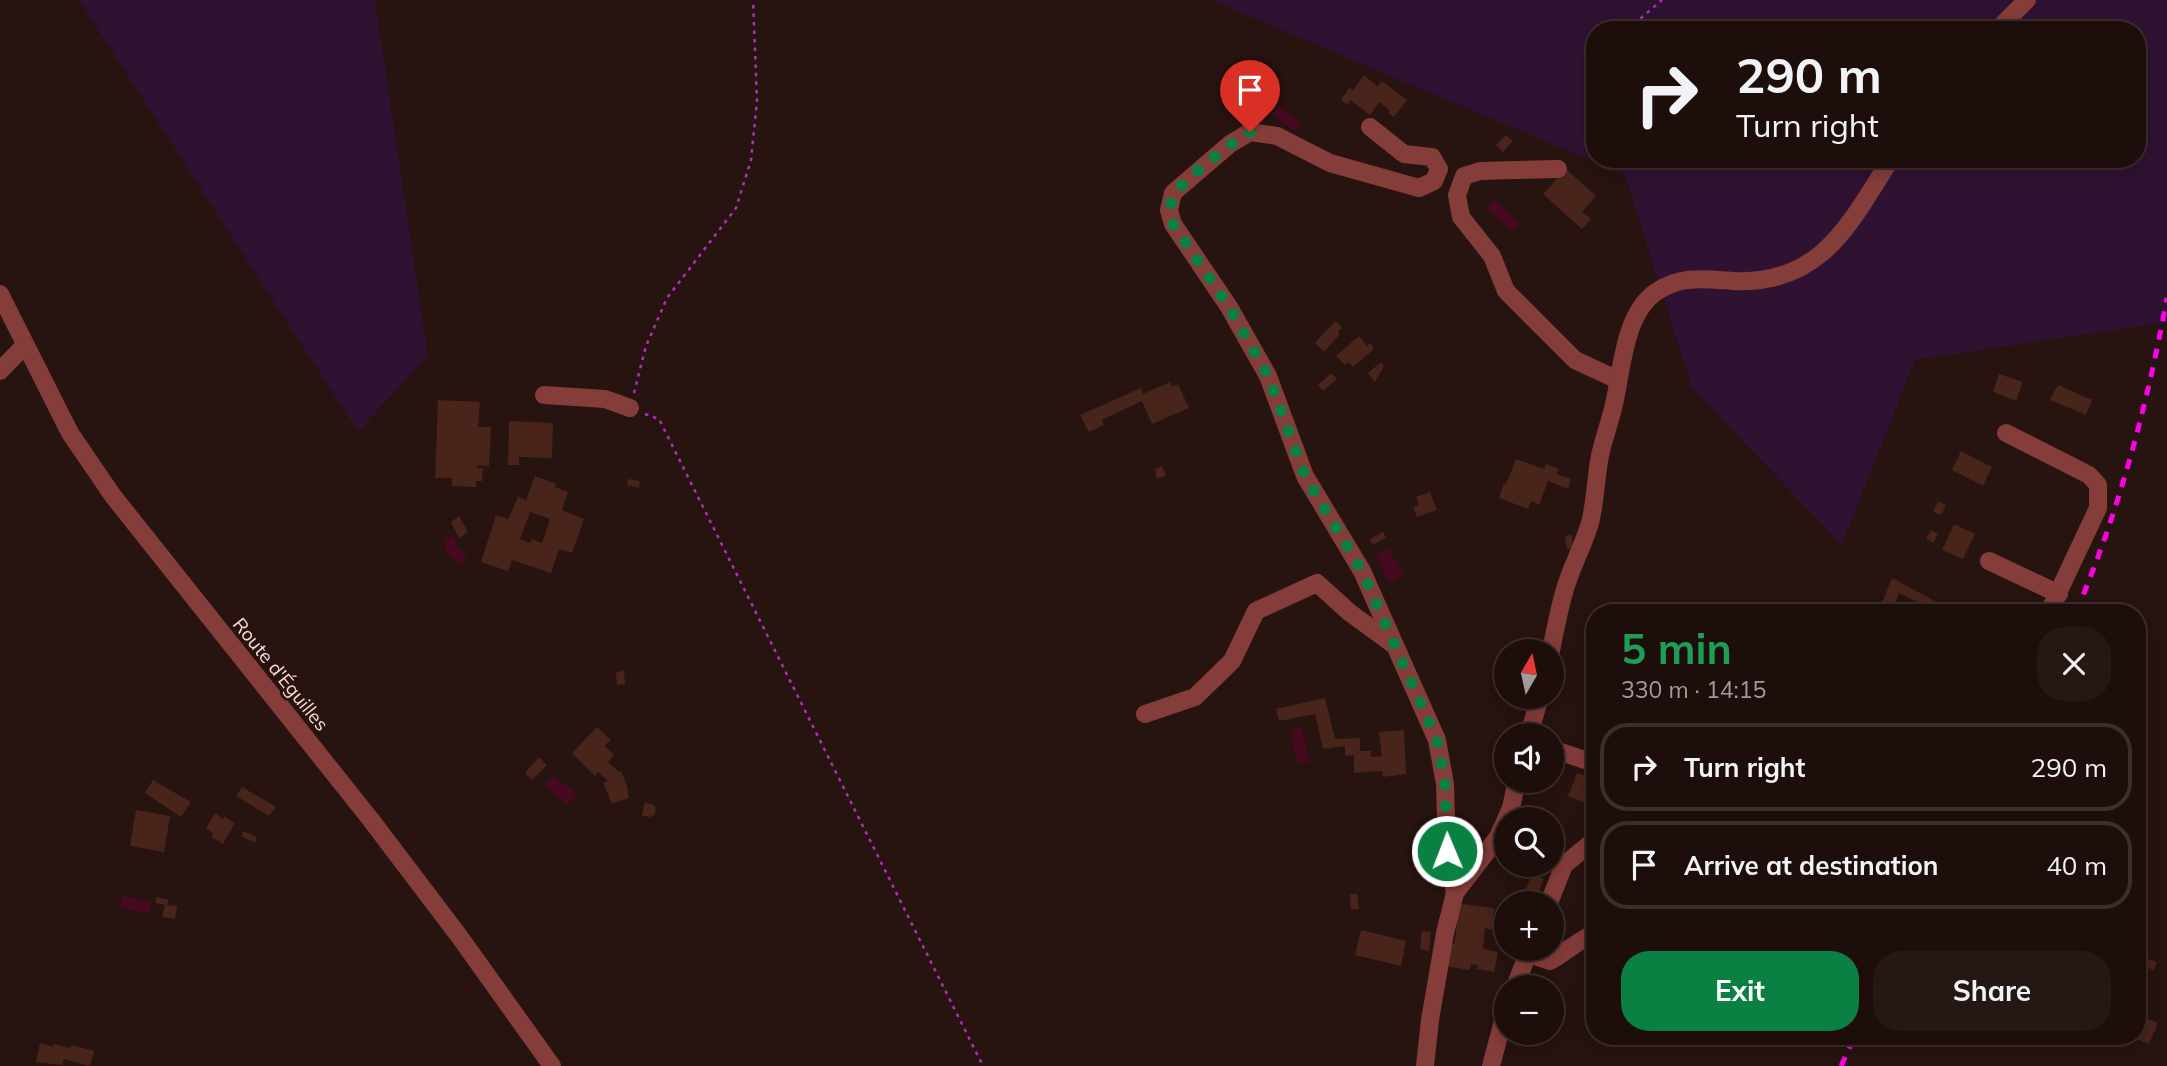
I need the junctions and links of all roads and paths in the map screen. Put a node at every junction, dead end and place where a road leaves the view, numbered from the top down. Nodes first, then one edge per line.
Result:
1 (753, 0) edge
2 (1662, 0) edge
3 (2027, 0) edge
4 (1638, 21) edge
5 (2006, 21) edge
6 (1370, 127) dead end
7 (1885, 168) edge
8 (1558, 169) dead end
9 (0, 294) edge
10 (25, 345) junction
11 (0, 371) edge
12 (1618, 380) junction
13 (544, 395) dead end
14 (630, 408) junction
15 (2006, 433) dead end
16 (1989, 561) dead end
17 (2059, 594) junction
18 (2053, 604) edge
19 (1553, 639) edge
20 (1394, 645) junction
21 (1145, 714) dead end
22 (1564, 754) edge
23 (1586, 761) edge
24 (1514, 793) edge
25 (1586, 847) edge
26 (1554, 891) edge
27 (1455, 893) junction
28 (1586, 938) edge
29 (1564, 952) edge
30 (1497, 1045) edge
31 (552, 1066) edge
32 (983, 1066) edge
33 (1425, 1066) edge
34 (1492, 1066) edge

1 - 14 path
2 - 4 path
3 - 5 street
6 - 20 street
7 - 12 street
8 - 12 street
9 - 10 street, Route d'Éguilles
10 - 11 street
10 - 31 street, Route d'Éguilles
12 - 19 street
13 - 14 street
14 - 32 path
15 - 17 street
16 - 17 street
17 - 18 street
20 - 21 street
20 - 27 street
22 - 23 street
24 - 27 street
25 - 26 street
27 - 33 street
28 - 29 street
30 - 34 street

